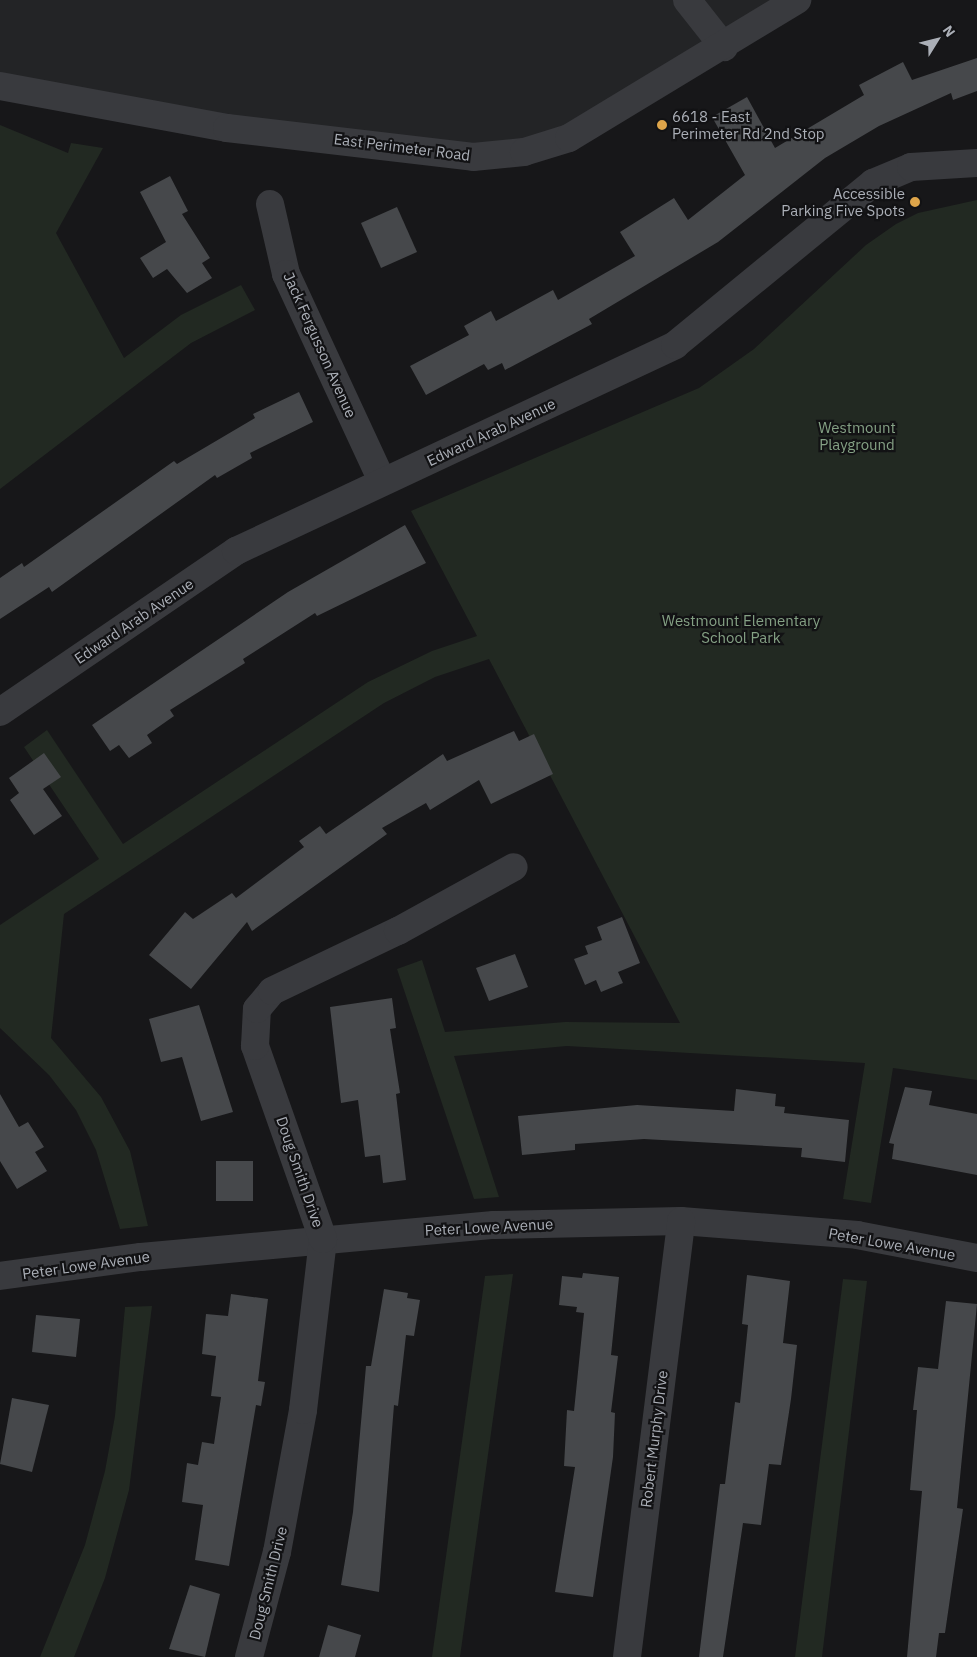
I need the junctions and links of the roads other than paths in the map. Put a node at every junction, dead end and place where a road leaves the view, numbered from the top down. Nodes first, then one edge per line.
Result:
1 (687, 0) edge
2 (797, 0) edge
3 (724, 47) junction
4 (0, 86) edge
5 (977, 163) edge
6 (270, 204) dead end
7 (382, 481) junction
8 (0, 712) edge
9 (514, 867) dead end
10 (681, 1221) junction
11 (323, 1239) junction
12 (977, 1258) edge
13 (0, 1276) edge
14 (249, 1657) edge
15 (627, 1657) edge

1 - 3 street
2 - 3 street, East Perimeter Road
3 - 4 street, East Perimeter Road
5 - 7 street, Edward Arab Avenue
6 - 7 street, Jack Fergusson Avenue
7 - 8 street, Edward Arab Avenue
9 - 11 street, Doug Smith Drive
10 - 11 street, Peter Lowe Avenue
10 - 12 street, Peter Lowe Avenue
10 - 15 street, Robert Murphy Drive
11 - 13 street, Peter Lowe Avenue
11 - 14 street, Doug Smith Drive

